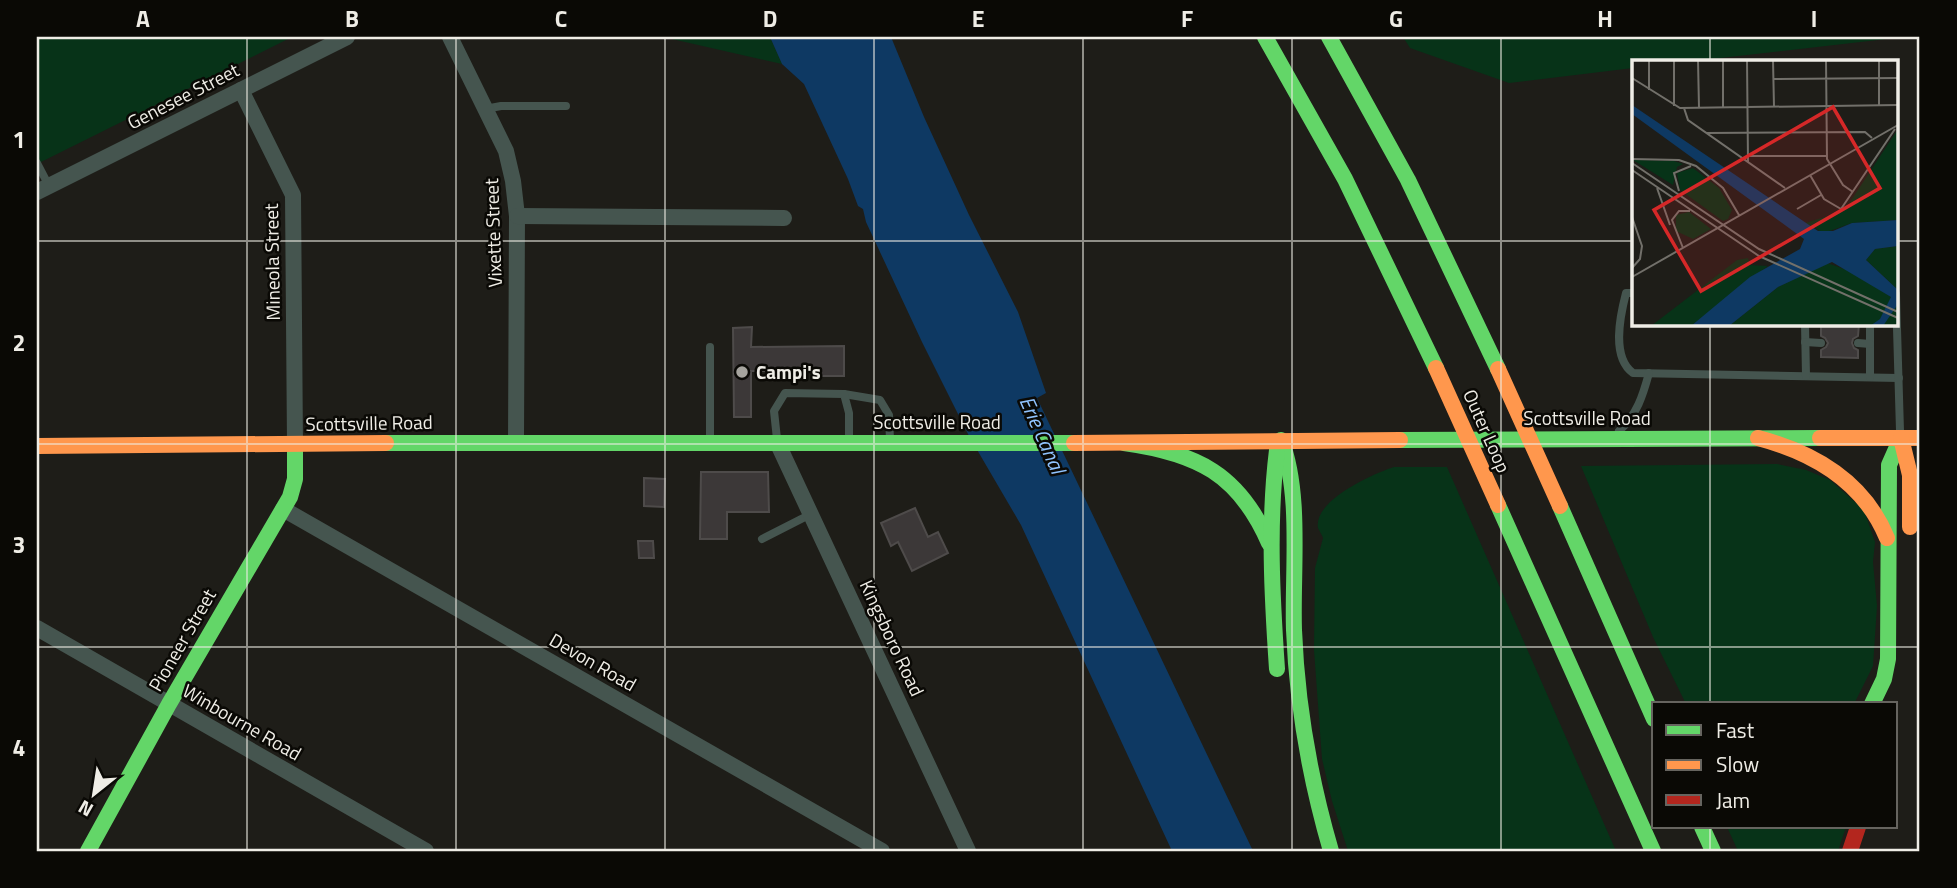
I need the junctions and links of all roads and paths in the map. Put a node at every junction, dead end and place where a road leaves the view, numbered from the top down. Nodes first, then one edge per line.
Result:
1 (347, 37) edge
2 (450, 37) edge
3 (1265, 37) edge
4 (1329, 37) edge
5 (241, 90) junction
6 (566, 106) dead end
7 (485, 109) junction
8 (37, 163) edge
9 (43, 189) edge
10 (517, 216) junction
11 (784, 218) dead end
12 (1629, 293) edge
13 (1805, 326) edge
14 (1870, 326) edge
15 (1897, 326) edge
16 (1805, 342) junction
17 (1821, 343) dead end
18 (1858, 343) dead end
19 (1870, 344) junction
20 (710, 347) dead end
21 (1649, 373) junction
22 (1806, 376) junction
23 (1870, 377) junction
24 (1899, 378) junction
25 (844, 394) junction
26 (1611, 438) junction
27 (1758, 438) junction
28 (1900, 438) junction
29 (1920, 438) edge
30 (1281, 440) junction
31 (516, 442) junction
32 (710, 442) junction
33 (777, 442) junction
34 (849, 443) junction
35 (891, 443) junction
36 (1124, 443) junction
37 (295, 445) junction
38 (37, 446) edge
39 (1560, 506) junction
40 (283, 509) junction
41 (811, 514) junction
42 (762, 539) dead end
43 (1910, 542) dead end
44 (1890, 548) junction
45 (1272, 557) junction
46 (37, 628) edge
47 (1656, 685) dead end
48 (1278, 686) dead end
49 (1873, 702) edge
50 (169, 704) junction
51 (1652, 714) edge
52 (1601, 736) junction
53 (1702, 828) edge
54 (1858, 828) edge
55 (965, 844) edge
56 (88, 851) edge
57 (426, 851) edge
58 (882, 851) edge
59 (953, 851) edge
60 (1331, 851) edge
61 (1643, 851) edge
62 (1653, 851) edge
63 (1713, 851) edge
64 (1850, 851) edge

1 - 5 street, Genesee Street
2 - 7 street, Vixette Street
3 - 52 main road, Outer Loop, bridge
4 - 39 main road, Outer Loop, bridge
5 - 9 street, Genesee Street
5 - 37 street, Mineola Street
6 - 7 lane
7 - 10 street, Vixette Street
8 - 9 lane
10 - 11 street
10 - 31 street, Vixette Street
12 - 21 lane
13 - 16 lane
14 - 19 lane
15 - 24 lane
16 - 17 lane
16 - 22 lane
18 - 19 lane
19 - 23 lane
20 - 32 lane
21 - 22 lane
21 - 26 lane
22 - 23 lane
23 - 24 lane
24 - 28 lane
25 - 33 lane
25 - 34 lane
25 - 35 lane
26 - 27 main road, Scottsville Road
26 - 30 main road, Scottsville Road
27 - 28 main road, Scottsville Road
27 - 44 main road
28 - 29 main road, Scottsville Road
28 - 43 main road
28 - 44 main road
30 - 36 main road, Scottsville Road
30 - 45 main road
30 - 60 main road
31 - 32 main road, Scottsville Road
31 - 37 main road, Scottsville Road
32 - 33 main road, Scottsville Road
33 - 34 main road, Scottsville Road
33 - 41 street, Kingsboro Road
34 - 35 main road, Scottsville Road
35 - 36 main road, Scottsville Road
36 - 45 main road
37 - 38 main road, Scottsville Road
37 - 40 main road, Pioneer Street
39 - 47 main road
39 - 51 main road, Outer Loop
40 - 50 main road, Pioneer Street
40 - 58 street, Devon Road
41 - 42 lane
41 - 55 street, Kingsboro Road
44 - 49 main road
45 - 48 main road
46 - 50 street, Winbourne Road
50 - 56 main road, Pioneer Street
50 - 57 street, Winbourne Road
52 - 61 main road
52 - 62 main road, Outer Loop
53 - 63 main road
54 - 64 main road
55 - 59 street

